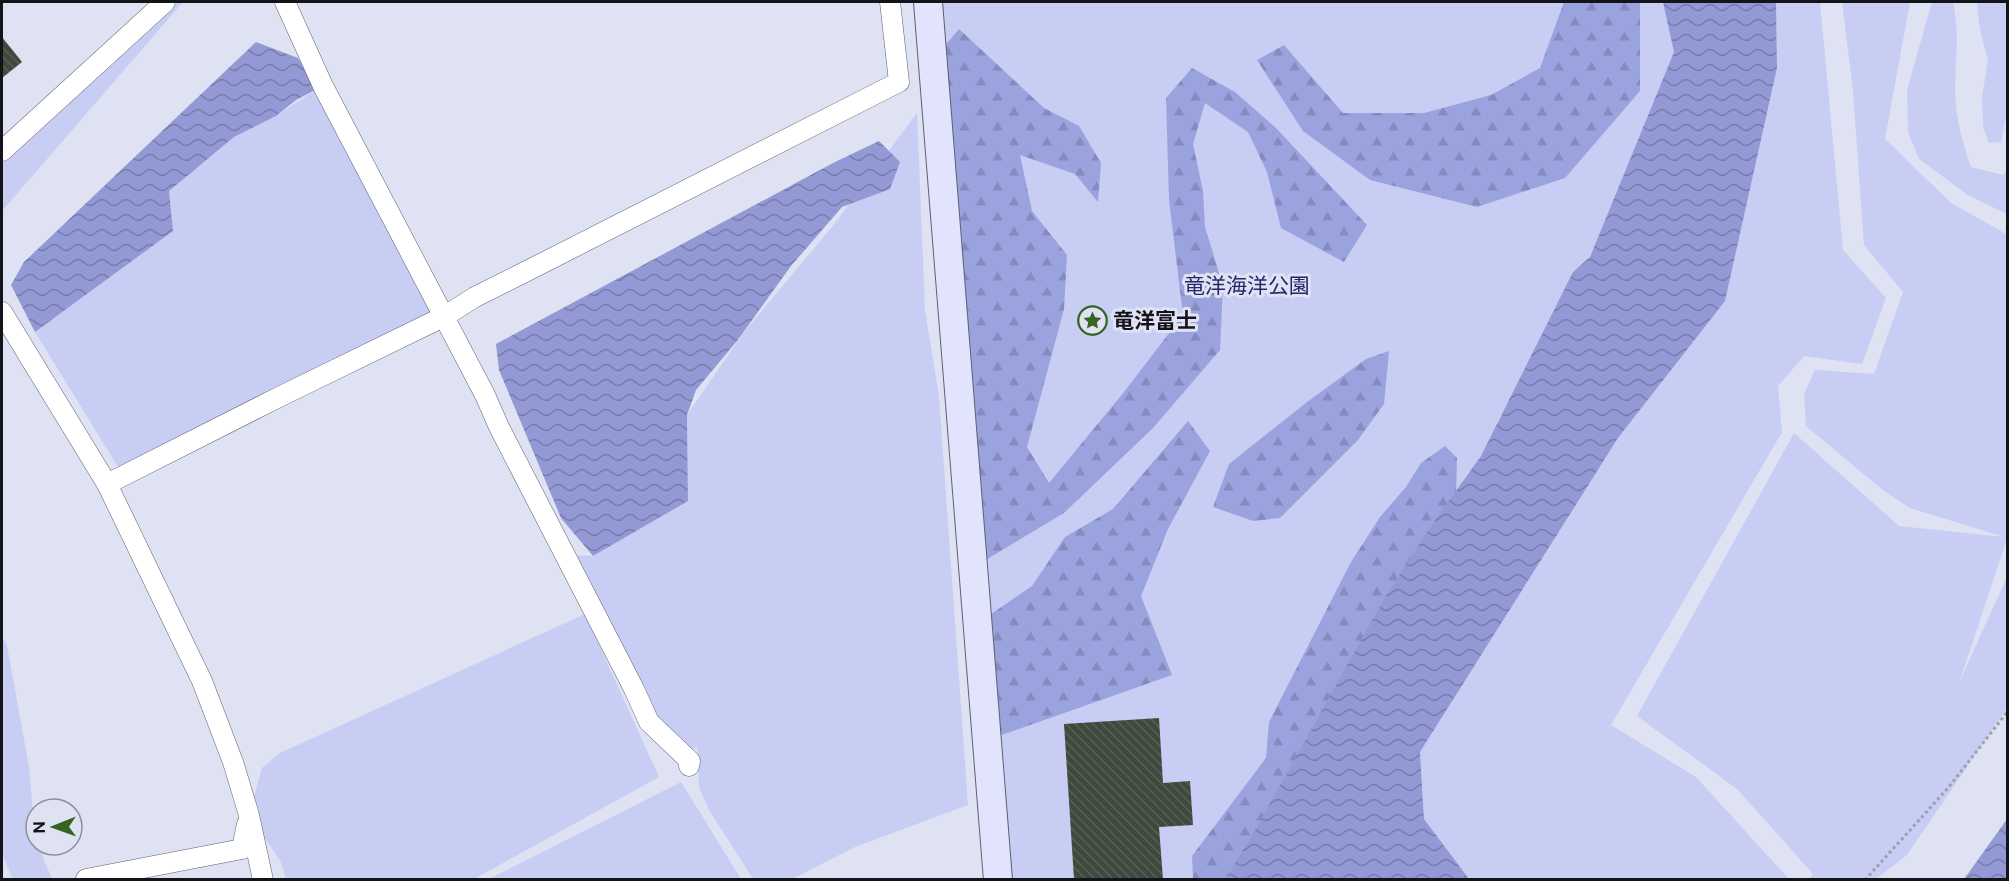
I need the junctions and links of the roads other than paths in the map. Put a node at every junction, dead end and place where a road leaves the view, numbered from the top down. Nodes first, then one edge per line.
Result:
1 (165, 2) edge
2 (286, 2) edge
3 (890, 2) edge
4 (928, 2) edge
5 (2, 151) edge
6 (2, 312) edge
7 (445, 316) junction
8 (107, 484) junction
9 (689, 766) dead end
10 (249, 815) junction
11 (86, 879) edge
12 (263, 879) edge
13 (998, 879) edge

1 - 5 street
2 - 7 street
3 - 7 street
4 - 13 street
6 - 8 street
7 - 8 street
7 - 9 street
8 - 10 street
10 - 11 street
10 - 12 street

